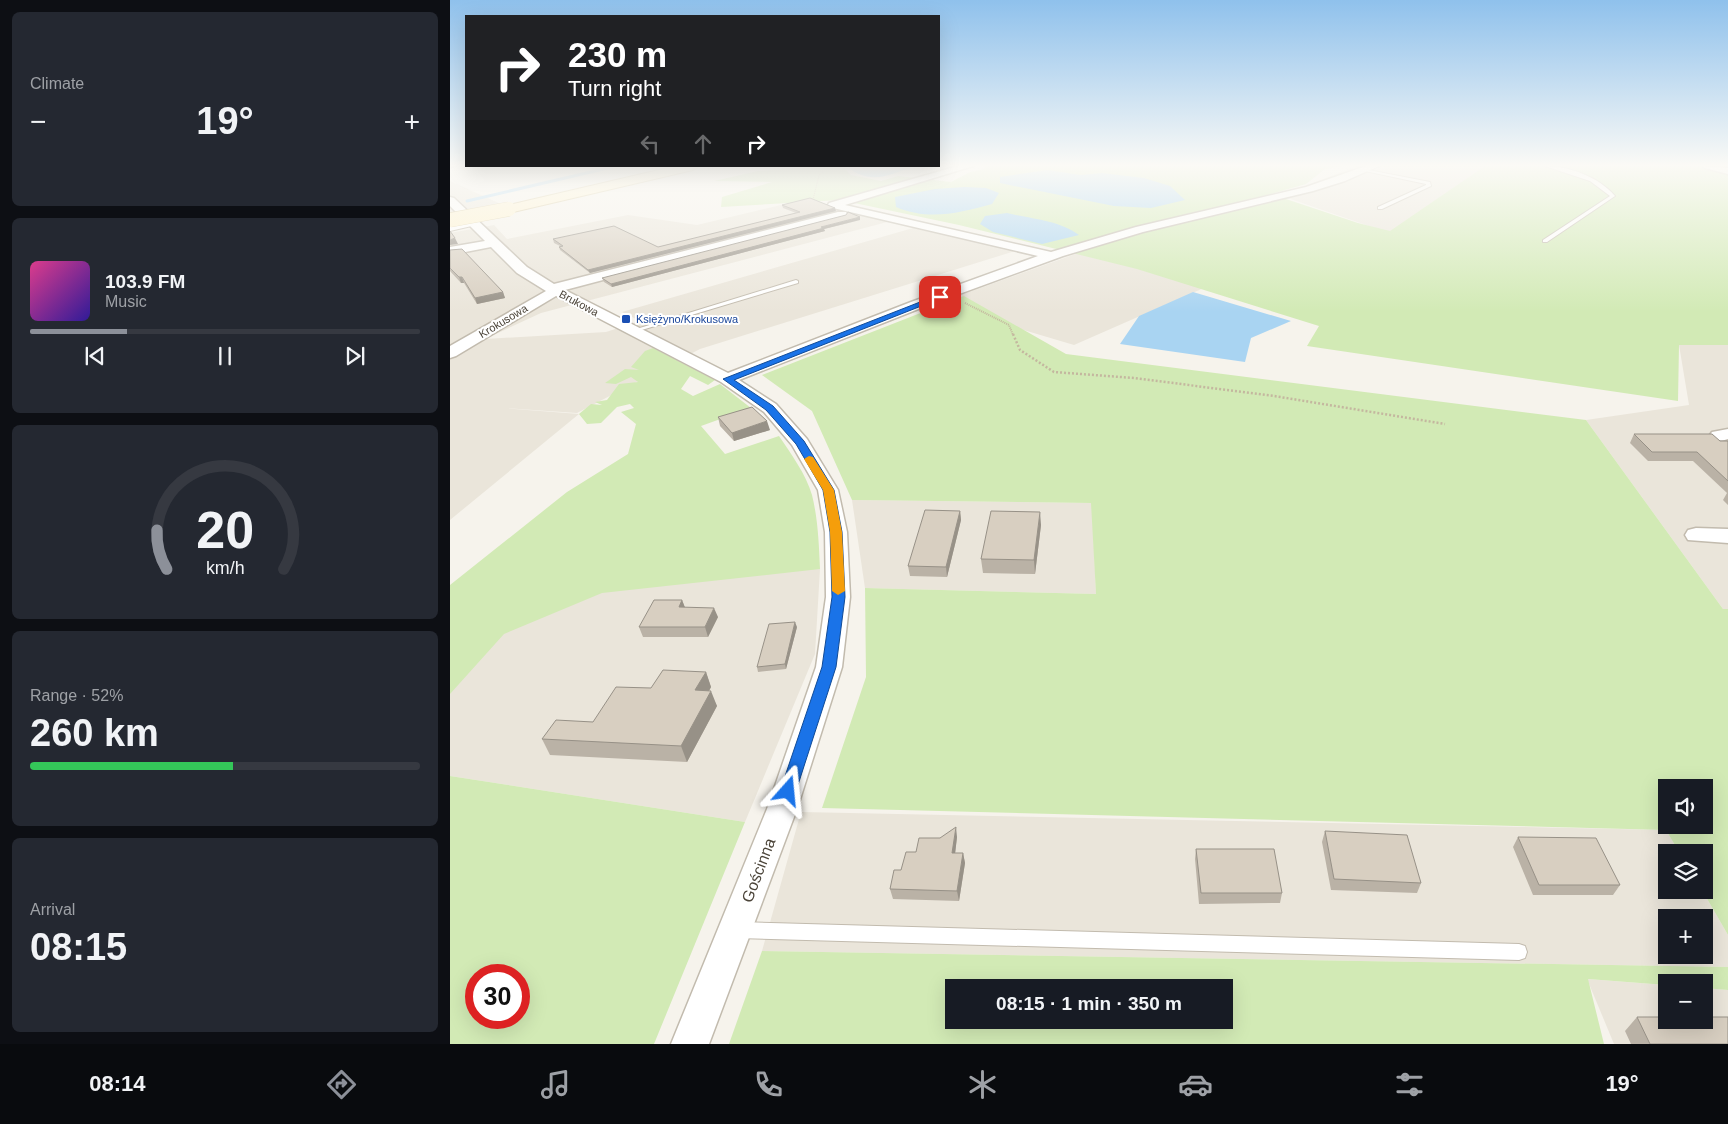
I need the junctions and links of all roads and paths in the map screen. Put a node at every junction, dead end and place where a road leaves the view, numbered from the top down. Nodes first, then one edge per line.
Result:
1 (465, 215) edge
2 (473, 215) edge
3 (839, 215) edge
4 (875, 215) edge
5 (1203, 215) edge
6 (1585, 215) edge
7 (450, 220) edge
8 (474, 224) junction
9 (450, 229) edge
10 (1545, 241) dead end
11 (492, 243) junction
12 (450, 251) edge
13 (1053, 256) junction
14 (796, 282) dead end
15 (554, 290) junction
16 (961, 301) dead end
17 (632, 331) junction
18 (450, 353) edge
19 (727, 379) junction
20 (1445, 424) dead end
21 (1696, 535) dead end
22 (1728, 536) edge
23 (735, 930) junction
24 (1519, 952) dead end
25 (690, 1044) edge

1 - 8 street, Brukowa
2 - 7 main road, bridge
3 - 15 street, Krokusowa
4 - 13 street
5 - 13 street
6 - 10 lane
8 - 9 lane
8 - 11 street, Brukowa
11 - 12 street
11 - 15 street, Brukowa
13 - 19 street
14 - 17 lane
15 - 17 street, Brukowa
15 - 18 street, Krokusowa
16 - 20 path
17 - 19 street, Brukowa
19 - 23 street, Gościnna
21 - 22 street
23 - 24 lane
23 - 25 street, Gościnna

